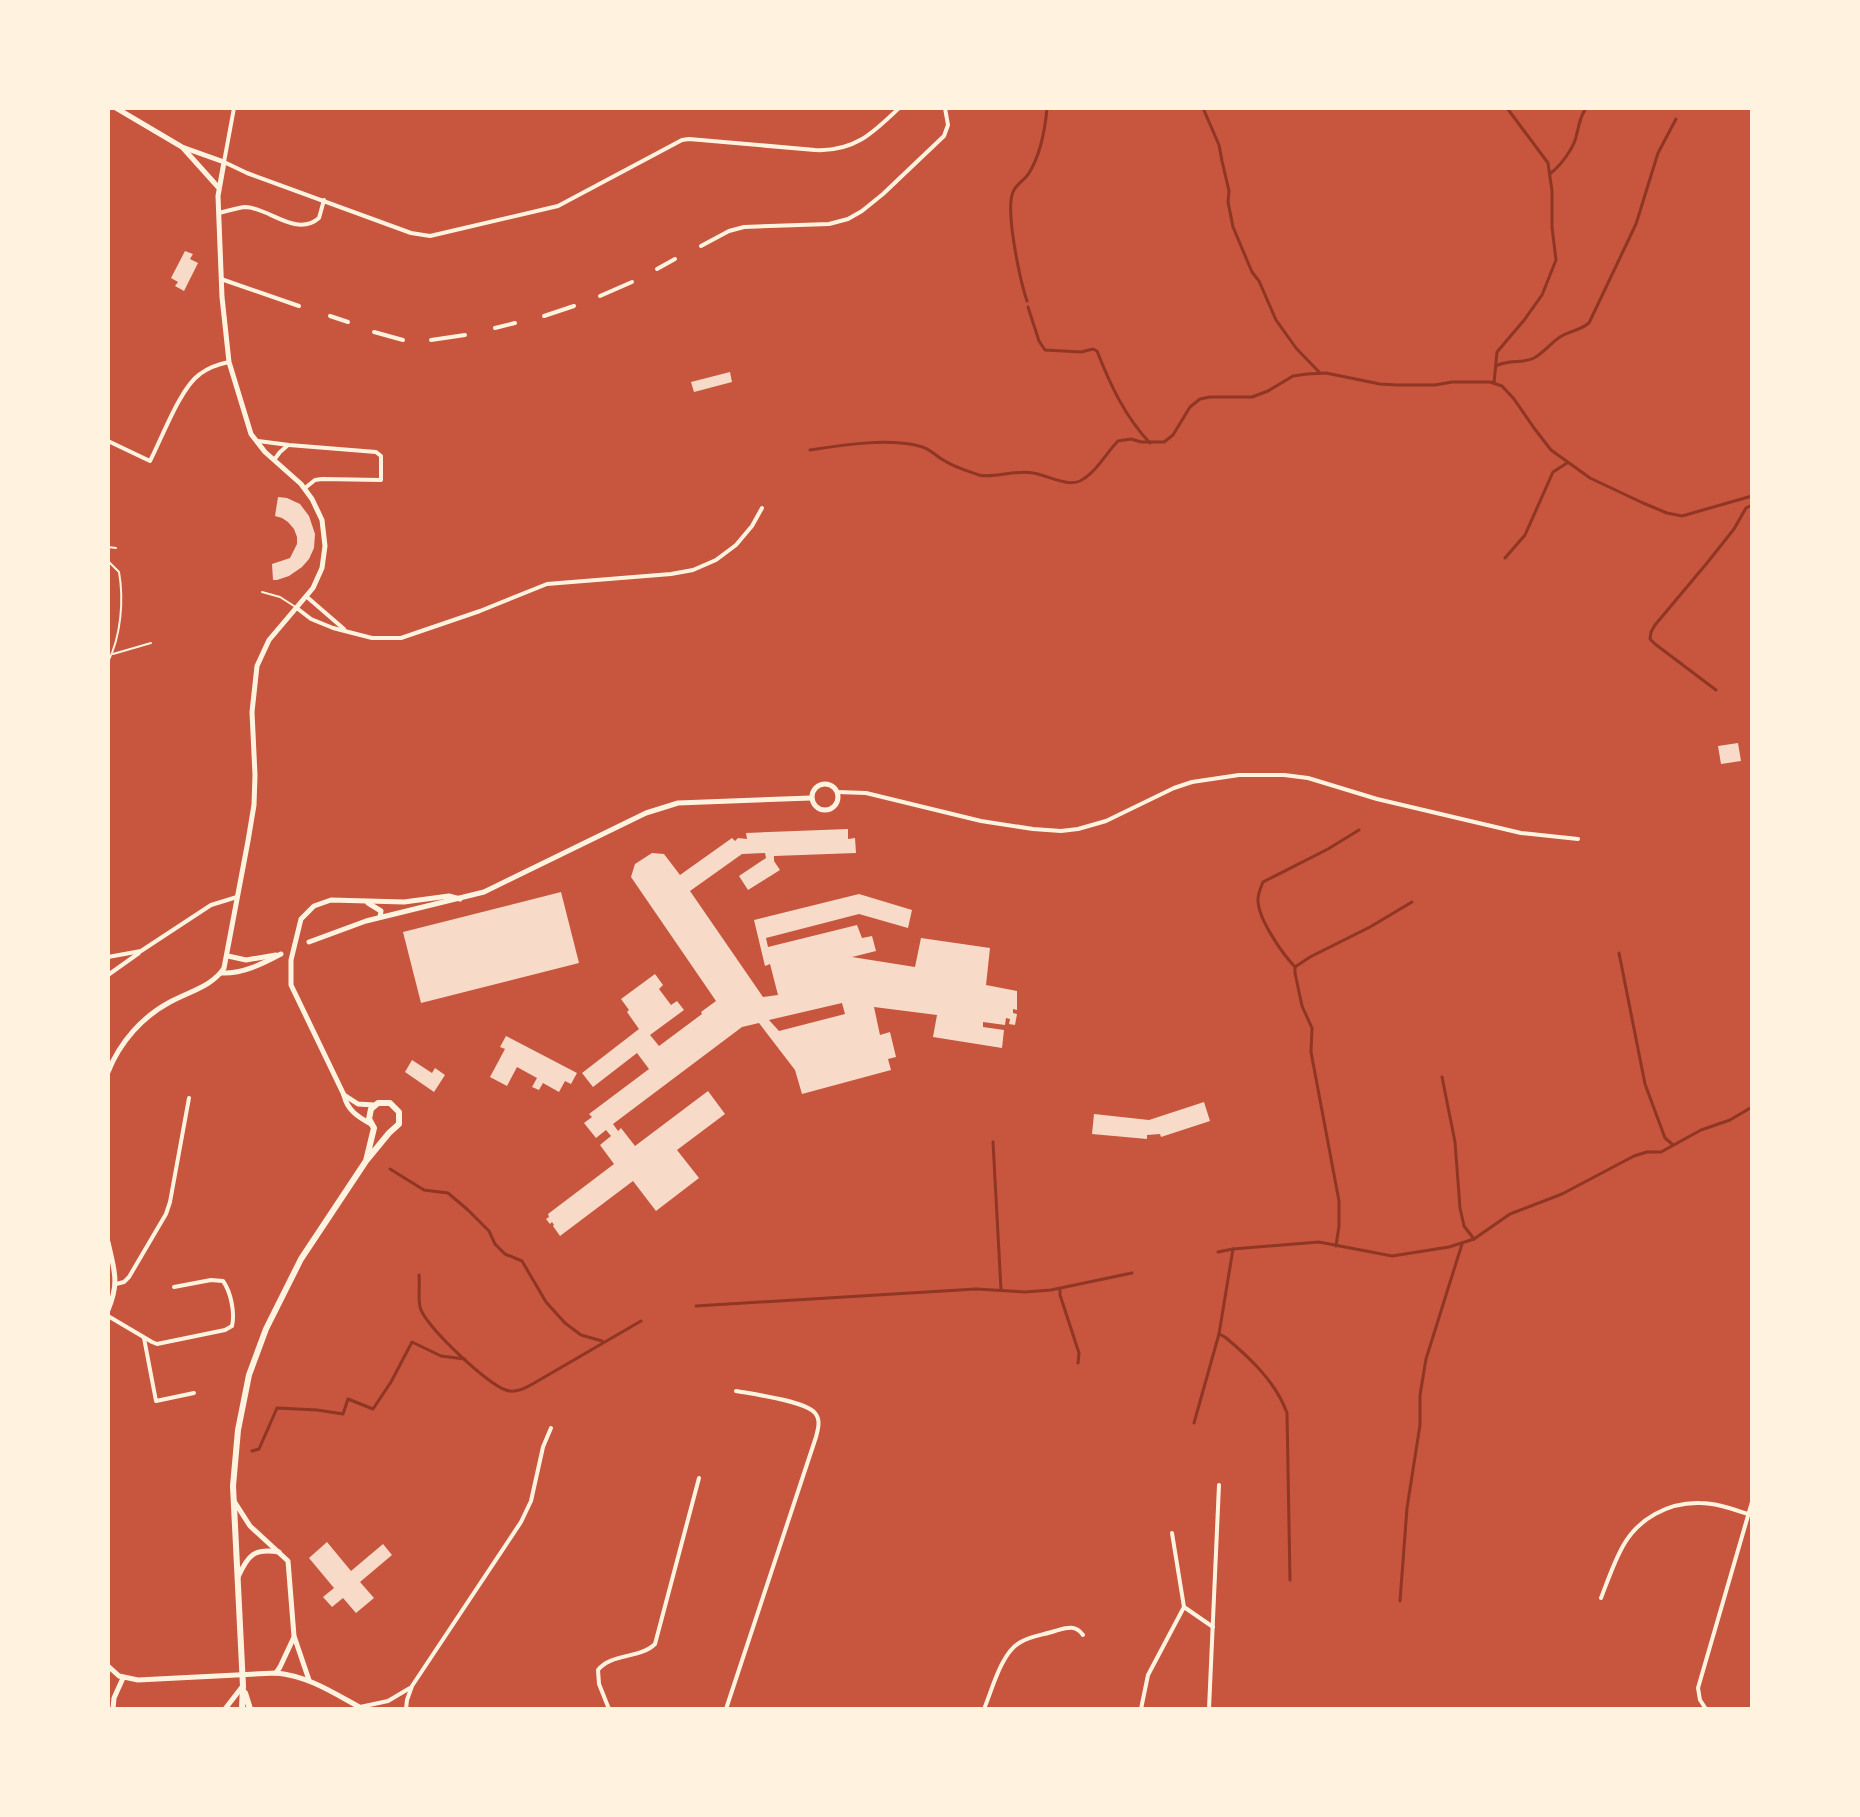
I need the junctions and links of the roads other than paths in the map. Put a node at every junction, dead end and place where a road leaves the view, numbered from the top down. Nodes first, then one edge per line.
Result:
1 (116, 108) edge
2 (234, 108) edge
3 (899, 108) edge
4 (945, 108) edge
5 (182, 147) junction
6 (224, 162) junction
7 (218, 187) junction
8 (324, 200) junction
9 (219, 213) junction
10 (701, 246) dead end
11 (675, 259) dead end
12 (657, 269) dead end
13 (221, 279) junction
14 (632, 282) dead end
15 (600, 296) dead end
16 (299, 306) dead end
17 (574, 306) dead end
18 (330, 316) dead end
19 (544, 316) dead end
20 (348, 322) dead end
21 (515, 323) dead end
22 (495, 328) dead end
23 (374, 332) dead end
24 (465, 335) dead end
25 (403, 340) dead end
26 (431, 340) dead end
27 (229, 362) junction
28 (108, 441) edge
29 (255, 441) junction
30 (289, 445) junction
31 (274, 460) junction
32 (305, 488) junction
33 (762, 508) dead end
34 (262, 592) dead end
35 (307, 597) junction
36 (298, 609) junction
37 (349, 632) junction
38 (837, 792) junction
39 (811, 798) junction
40 (1578, 839) dead end
41 (237, 897) junction
42 (461, 899) junction
43 (367, 902) junction
44 (380, 918) junction
45 (309, 942) dead end
46 (141, 951) junction
47 (228, 956) junction
48 (108, 957) edge
49 (221, 973) junction
50 (108, 975) edge
51 (108, 1072) edge
52 (344, 1095) junction
53 (189, 1098) dead end
54 (375, 1105) junction
55 (372, 1126) junction
56 (389, 1133) junction
57 (366, 1161) junction
58 (108, 1242) edge
59 (116, 1284) junction
60 (174, 1287) dead end
61 (108, 1313) edge
62 (144, 1338) junction
63 (736, 1391) dead end
64 (194, 1393) dead end
65 (551, 1428) dead end
66 (699, 1478) dead end
67 (1219, 1485) dead end
68 (233, 1500) junction
69 (1752, 1502) edge
70 (1748, 1514) junction
71 (1172, 1533) dead end
72 (280, 1552) junction
73 (237, 1580) junction
74 (1601, 1598) dead end
75 (1184, 1607) junction
76 (1213, 1627) junction
77 (1083, 1635) dead end
78 (294, 1636) junction
79 (108, 1666) edge
80 (276, 1673) junction
81 (123, 1678) junction
82 (309, 1680) junction
83 (243, 1686) junction
84 (412, 1686) junction
85 (388, 1701) junction
86 (361, 1708) edge
87 (113, 1709) edge
88 (225, 1709) edge
89 (242, 1709) edge
90 (250, 1709) edge
91 (388, 1709) edge
92 (406, 1709) edge
93 (609, 1709) edge
94 (726, 1709) edge
95 (984, 1709) edge
96 (1141, 1709) edge
97 (1209, 1709) edge
98 (1706, 1709) edge

1 - 5 street
2 - 6 street
3 - 8 street
4 - 10 street
5 - 6 street
5 - 7 street
6 - 7 street
6 - 8 street
7 - 9 street
8 - 9 street
9 - 13 street
11 - 12 street
13 - 16 street
13 - 27 street
14 - 15 street
17 - 19 street
18 - 20 street
21 - 22 street
23 - 25 street
24 - 26 street
27 - 28 street
27 - 29 street
29 - 30 street
29 - 31 street
30 - 31 street
30 - 32 street
31 - 32 street
32 - 35 street
33 - 37 street
34 - 36 lane
35 - 36 street
35 - 37 street
36 - 37 street
36 - 41 street
38 - 39 street
38 - 39 street
38 - 40 street
39 - 42 street
41 - 46 street
41 - 47 street
42 - 43 street
42 - 44 street
43 - 44 street
43 - 52 street
44 - 45 street
46 - 48 street
46 - 50 street
47 - 49 street
47 - 49 street
49 - 51 street
52 - 54 street
52 - 55 street
53 - 59 street
54 - 55 main road
54 - 56 main road
55 - 56 main road
55 - 57 main road
56 - 57 main road
57 - 68 main road
58 - 59 street
59 - 61 street
60 - 62 street
61 - 62 street
62 - 64 street
63 - 94 street
65 - 84 street
66 - 93 street
67 - 76 street
68 - 72 street
68 - 73 main road
69 - 70 street
70 - 74 street
70 - 98 street
71 - 75 street
72 - 73 street
72 - 78 street
73 - 83 main road
75 - 76 street
75 - 96 street
76 - 97 street
77 - 95 street
78 - 80 street
78 - 82 street
79 - 81 street
80 - 81 street
80 - 82 street
81 - 87 street
82 - 86 street
83 - 88 street
83 - 89 main road
83 - 90 main road
84 - 85 street
84 - 92 street
85 - 86 street
85 - 91 street

